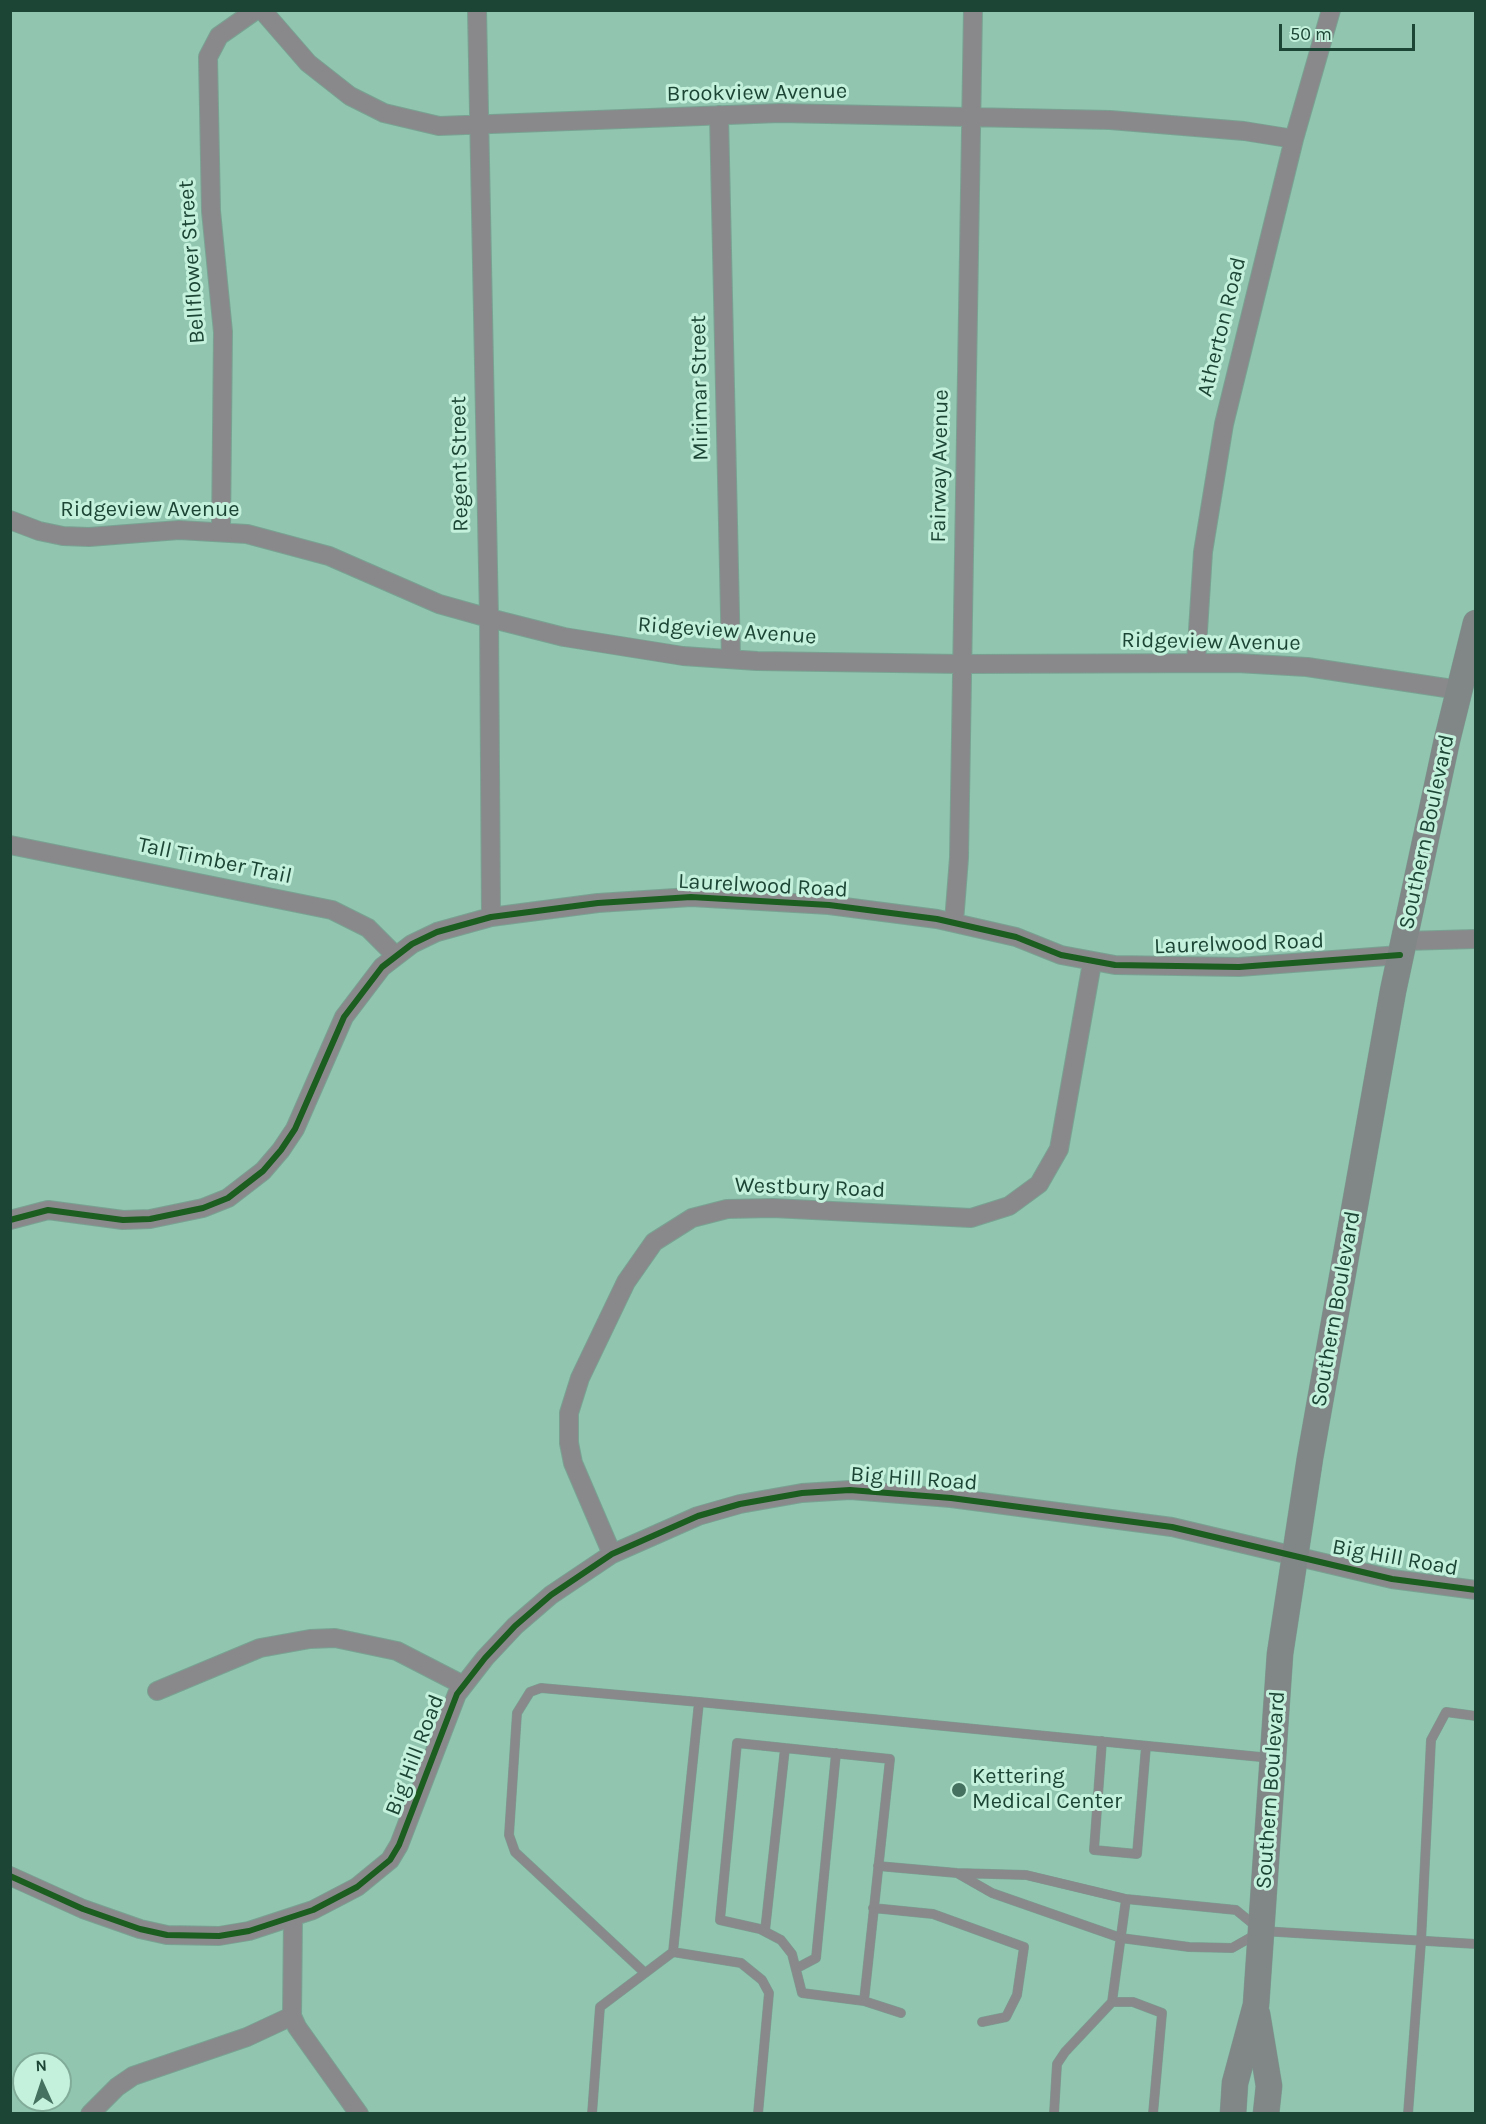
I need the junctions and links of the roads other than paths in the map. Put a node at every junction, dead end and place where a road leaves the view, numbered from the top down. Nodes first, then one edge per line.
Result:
1 (256, 10) edge
2 (262, 10) edge
3 (477, 10) edge
4 (973, 10) edge
5 (1331, 10) edge
6 (719, 115) junction
7 (972, 117) junction
8 (479, 126) junction
9 (1294, 139) junction
10 (10, 520) edge
11 (221, 531) junction
12 (489, 618) junction
13 (1476, 623) edge
14 (731, 659) junction
15 (1196, 662) junction
16 (961, 664) junction
17 (1459, 690) junction
18 (10, 845) edge
19 (490, 917) junction
20 (954, 922) junction
21 (1476, 939) edge
22 (1402, 948) junction
23 (396, 956) junction
24 (1092, 963) junction
25 (10, 1220) edge
26 (612, 1554) junction
27 (1295, 1556) junction
28 (1476, 1590) edge
29 (464, 1685) junction
30 (157, 1690) dead end
31 (699, 1702) junction
32 (1476, 1716) edge
33 (1102, 1742) junction
34 (1146, 1746) junction
35 (785, 1748) junction
36 (836, 1753) junction
37 (1271, 1758) junction
38 (878, 1866) junction
39 (957, 1873) junction
40 (10, 1876) edge
41 (1126, 1899) junction
42 (873, 1908) junction
43 (293, 1918) junction
44 (765, 1931) junction
45 (1262, 1931) junction
46 (1121, 1938) junction
47 (1421, 1942) junction
48 (1476, 1944) edge
49 (673, 1952) junction
50 (797, 1968) junction
51 (645, 1973) junction
52 (864, 2001) junction
53 (1112, 2002) junction
54 (1256, 2005) junction
55 (901, 2013) dead end
56 (292, 2016) junction
57 (982, 2022) dead end
58 (90, 2114) edge
59 (359, 2114) edge
60 (592, 2114) edge
61 (758, 2114) edge
62 (1054, 2114) edge
63 (1153, 2114) edge
64 (1233, 2114) edge
65 (1266, 2114) edge
66 (1408, 2114) edge

1 - 11 street, Bellflower Street
2 - 8 street, Brookview Avenue
3 - 8 street, Regent Street
4 - 7 street, Fairway Avenue
5 - 9 street, Atherton Road
6 - 7 street, Brookview Avenue
6 - 8 street, Brookview Avenue
6 - 14 street, Mirimar Street
7 - 9 street, Brookview Avenue
7 - 16 street, Fairway Avenue
8 - 12 street, Regent Street
9 - 15 street, Atherton Road
10 - 11 street, Ridgeview Avenue
11 - 12 street, Ridgeview Avenue
12 - 14 street, Ridgeview Avenue
12 - 19 street, Regent Street
13 - 17 street, Southern Boulevard
14 - 16 street, Ridgeview Avenue
15 - 16 street, Ridgeview Avenue
15 - 17 street, Ridgeview Avenue
16 - 20 street, Fairway Avenue
17 - 22 street, Southern Boulevard
18 - 23 street, Tall Timber Trail
19 - 20 street, Laurelwood Road
19 - 23 street, Laurelwood Road
20 - 24 street, Laurelwood Road
21 - 22 street, Laurelwood Road
22 - 24 street, Laurelwood Road
22 - 27 street, Southern Boulevard
23 - 25 street, Laurelwood Road
24 - 26 street, Westbury Road
26 - 27 street, Big Hill Road
26 - 29 street, Big Hill Road
27 - 28 street, Big Hill Road
27 - 37 street, Southern Boulevard
29 - 30 street
29 - 43 street, Big Hill Road
31 - 33 lane
31 - 49 lane
31 - 51 lane
32 - 47 lane
33 - 34 lane
33 - 34 lane
34 - 37 lane
35 - 36 lane
35 - 44 lane
35 - 44 lane
36 - 38 lane
36 - 50 lane
37 - 45 street, Southern Boulevard
38 - 39 lane
38 - 42 lane
39 - 41 lane
39 - 46 lane
40 - 43 street, Big Hill Road
41 - 45 lane
41 - 46 lane
42 - 52 lane
42 - 57 lane
43 - 56 street
44 - 50 lane
45 - 46 lane
45 - 47 lane
45 - 54 street, Southern Boulevard
46 - 53 lane
47 - 48 lane
47 - 66 lane
49 - 51 lane
49 - 61 lane
50 - 52 lane
51 - 60 lane
52 - 55 lane
53 - 62 lane
53 - 63 lane
54 - 64 street, Southern Boulevard
54 - 65 street, Southern Boulevard
56 - 58 street
56 - 59 street

